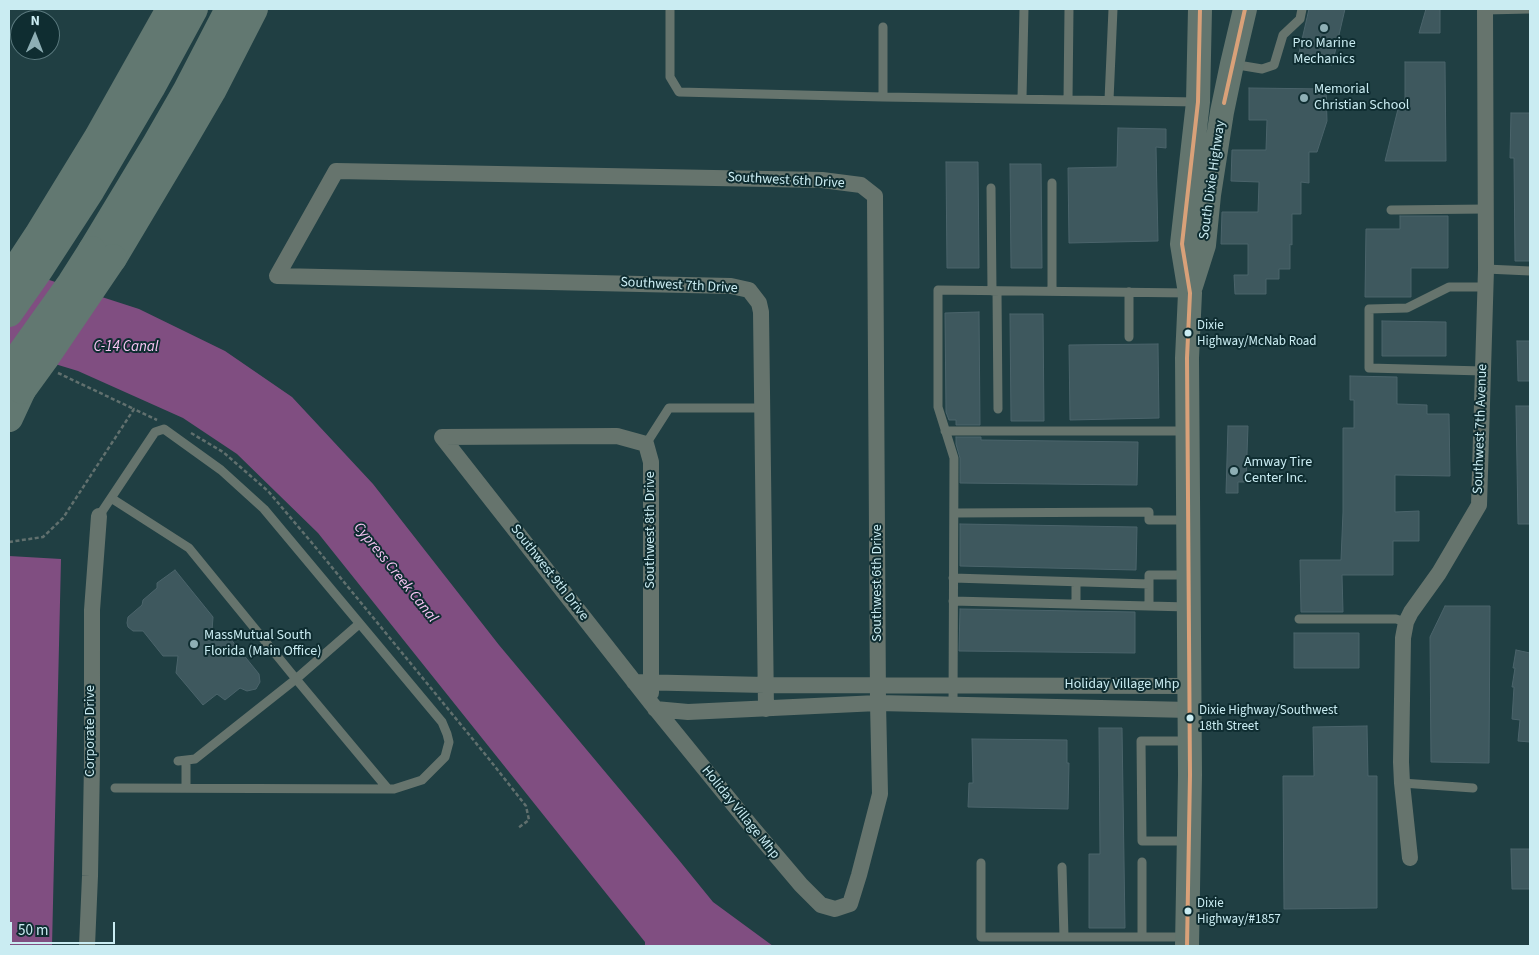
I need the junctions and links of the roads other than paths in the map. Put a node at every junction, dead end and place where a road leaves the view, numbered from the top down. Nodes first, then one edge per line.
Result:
1 (170, 9) edge
2 (194, 9) edge
3 (229, 9) edge
4 (254, 9) edge
5 (670, 9) edge
6 (1024, 9) edge
7 (1069, 9) edge
8 (1113, 9) edge
9 (1200, 9) edge
10 (1246, 9) edge
11 (1302, 9) edge
12 (1530, 9) edge
13 (1485, 10) edge
14 (883, 27) dead end
15 (167, 36) junction
16 (228, 37) junction
17 (1232, 64) junction
18 (883, 97) junction
19 (1022, 98) junction
20 (1068, 100) junction
21 (1109, 100) junction
22 (1198, 102) junction
23 (1052, 183) dead end
24 (991, 188) dead end
25 (1486, 209) junction
26 (1391, 210) dead end
27 (49, 238) junction
28 (1486, 269) junction
29 (1530, 271) edge
30 (278, 276) joint
31 (9, 279) edge
32 (1485, 287) junction
33 (995, 291) junction
34 (1052, 291) junction
35 (1129, 292) junction
36 (1190, 293) junction
37 (9, 313) edge
38 (1129, 337) dead end
39 (1483, 371) junction
40 (13, 389) edge
41 (761, 408) junction
42 (998, 410) dead end
43 (9, 418) edge
44 (945, 431) junction
45 (1188, 431) junction
46 (646, 444) junction
47 (111, 498) junction
48 (954, 513) junction
49 (99, 516) joint
50 (1188, 520) junction
51 (1188, 575) junction
52 (953, 578) junction
53 (1076, 582) junction
54 (1149, 584) junction
55 (953, 601) junction
56 (1076, 604) junction
57 (1149, 606) junction
58 (1188, 607) junction
59 (1299, 619) dead end
60 (1406, 622) junction
61 (359, 624) junction
62 (296, 679) junction
63 (642, 683) junction
64 (878, 684) junction
65 (953, 684) junction
66 (765, 685) junction
67 (1190, 686) junction
68 (878, 703) junction
69 (653, 706) junction
70 (953, 706) junction
71 (766, 709) junction
72 (1190, 710) junction
73 (1190, 740) junction
74 (1402, 783) junction
75 (115, 788) dead end
76 (186, 788) junction
77 (388, 788) junction
78 (1473, 788) dead end
79 (1189, 841) junction
80 (1410, 858) dead end
81 (1142, 862) dead end
82 (981, 863) dead end
83 (1062, 867) dead end
84 (1064, 937) junction
85 (1142, 937) junction
86 (1187, 941) edge
87 (87, 946) edge

1 - 15 highway
2 - 15 highway
3 - 16 highway
4 - 16 highway
5 - 18 lane
6 - 19 lane
7 - 20 lane
8 - 21 lane
9 - 22 main road, South Dixie Highway
10 - 17 main road, South Dixie Highway
11 - 17 lane
12 - 13 lane
13 - 25 street, Southwest 7th Avenue
14 - 18 lane
15 - 27 highway
16 - 40 highway, bridge
17 - 36 main road, South Dixie Highway
18 - 19 lane
19 - 20 lane
20 - 21 lane
21 - 22 lane
22 - 36 main road, South Dixie Highway
23 - 34 lane
24 - 33 lane
25 - 26 lane
25 - 28 street, Southwest 7th Avenue
27 - 31 highway
27 - 37 highway
28 - 29 lane
28 - 32 street, Southwest 7th Avenue
30 - 41 street, Southwest 7th Drive
30 - 64 street, Southwest 6th Drive
32 - 39 street, Southwest 7th Avenue
32 - 39 lane
33 - 34 lane
33 - 42 lane
33 - 44 lane
34 - 35 lane
35 - 36 lane
35 - 38 lane
36 - 45 main road, South Dixie Highway
39 - 60 street, Southwest 7th Avenue
40 - 43 highway
41 - 46 lane
41 - 66 street, Southwest 7th Drive
44 - 45 lane
44 - 48 lane
45 - 50 main road, South Dixie Highway
46 - 63 street, Southwest 8th Drive
46 - 63 street, Southwest 9th Drive
47 - 49 lane
47 - 61 lane
47 - 62 lane
48 - 50 lane
48 - 52 lane
49 - 87 street, Corporate Drive
50 - 51 main road, South Dixie Highway
51 - 54 lane
51 - 58 main road, South Dixie Highway
52 - 53 lane
52 - 55 lane
53 - 54 lane
53 - 56 lane
54 - 57 lane
55 - 56 lane
55 - 65 lane
56 - 57 lane
57 - 58 lane
58 - 67 main road, South Dixie Highway
59 - 60 lane
60 - 74 street, Southwest 7th Avenue
61 - 62 lane
61 - 77 lane
62 - 76 lane
62 - 77 lane
63 - 66 street, Holiday Village Mhp
63 - 69 street, Southwest 9th Drive
64 - 65 street, Holiday Village Mhp
64 - 66 street, Holiday Village Mhp
64 - 68 street, Southwest 6th Drive
65 - 67 street, Holiday Village Mhp
65 - 70 lane
66 - 71 street, Southwest 7th Drive
67 - 72 main road, South Dixie Highway
68 - 69 street, Holiday Village Mhp
68 - 70 street, Holiday Village Mhp
68 - 71 street, Holiday Village Mhp
69 - 71 street, Holiday Village Mhp
70 - 72 street, Holiday Village Mhp
72 - 73 main road, South Dixie Highway
73 - 79 main road, South Dixie Highway
73 - 79 lane
74 - 78 lane
74 - 80 street, Southwest 7th Avenue
75 - 76 lane
76 - 77 lane
79 - 86 main road, South Dixie Highway
81 - 85 lane
82 - 84 lane
83 - 84 lane
84 - 85 lane
85 - 86 lane

